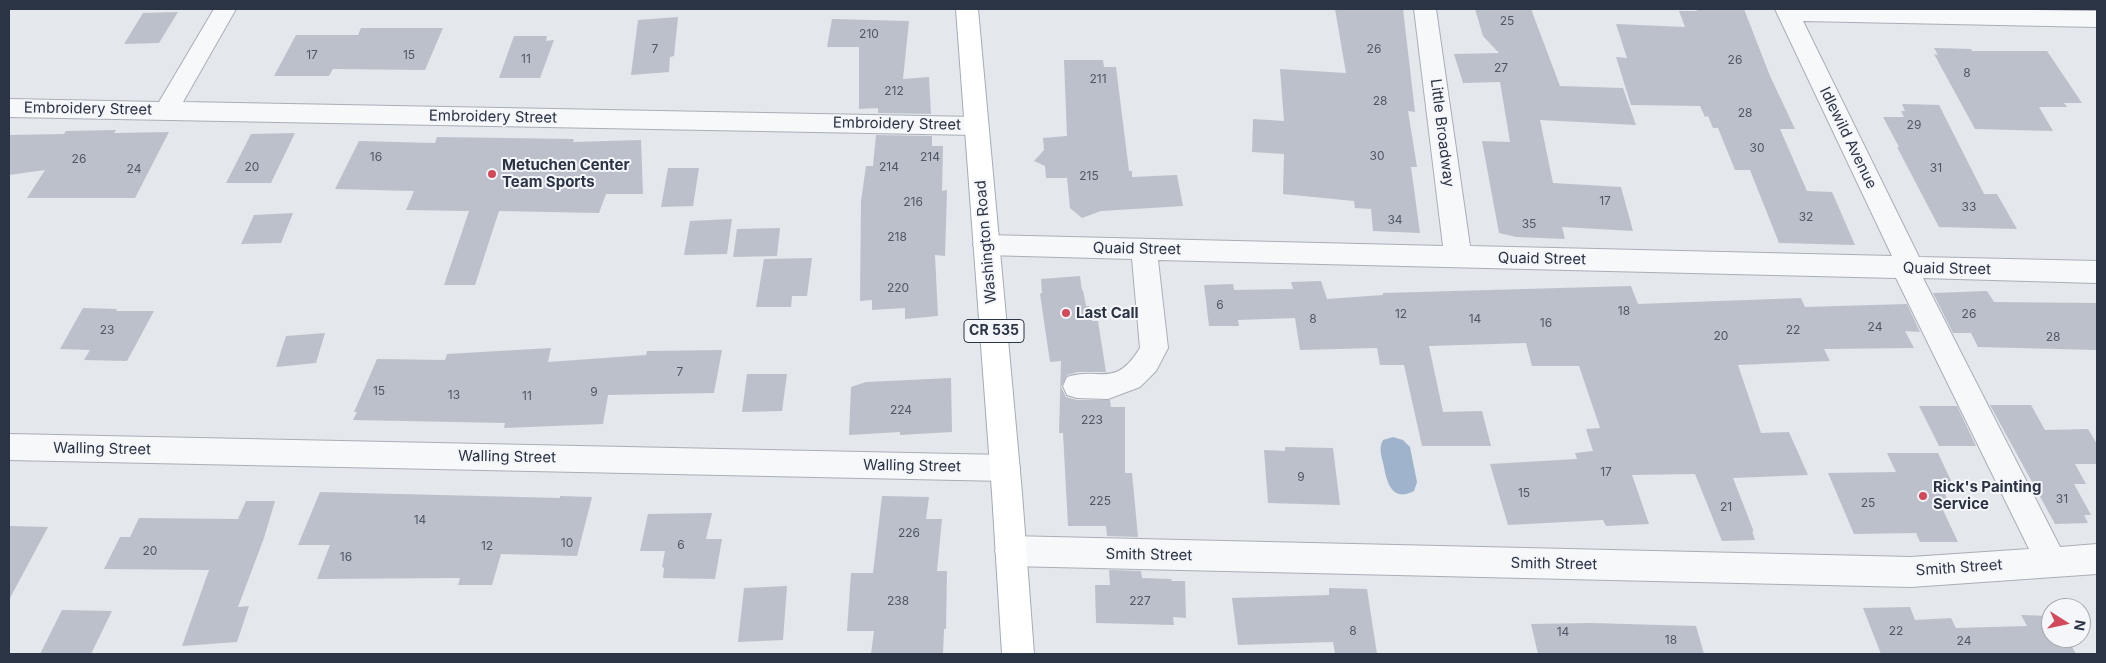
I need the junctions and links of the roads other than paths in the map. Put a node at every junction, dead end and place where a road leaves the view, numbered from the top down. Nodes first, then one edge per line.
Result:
1 (225, 9) edge
2 (967, 9) edge
3 (1425, 9) edge
4 (1787, 11) edge
5 (2097, 19) edge
6 (9, 108) edge
7 (166, 111) junction
8 (976, 126) junction
9 (986, 245) junction
10 (1144, 249) junction
11 (1458, 257) junction
12 (1908, 268) junction
13 (2097, 272) edge
14 (1077, 386) dead end
15 (9, 447) edge
16 (1005, 468) junction
17 (1010, 551) junction
18 (2097, 559) edge
19 (2051, 562) junction
20 (1018, 654) edge

1 - 7 street
2 - 8 main road, Washington Road / CR 535
3 - 11 street, Little Broadway
4 - 5 street
4 - 12 street, Idlewild Avenue
6 - 7 street, Embroidery Street
7 - 8 street, Embroidery Street
8 - 9 main road, Washington Road / CR 535
9 - 10 street, Quaid Street
9 - 16 main road, Washington Road / CR 535
10 - 11 street, Quaid Street
10 - 14 street
11 - 12 street, Quaid Street
12 - 13 street, Quaid Street
12 - 19 street, Idlewild Avenue
15 - 16 street, Walling Street
16 - 17 main road, Washington Road / CR 535
17 - 19 street, Smith Street
17 - 20 main road, Washington Road / CR 535
18 - 19 street, Smith Street

